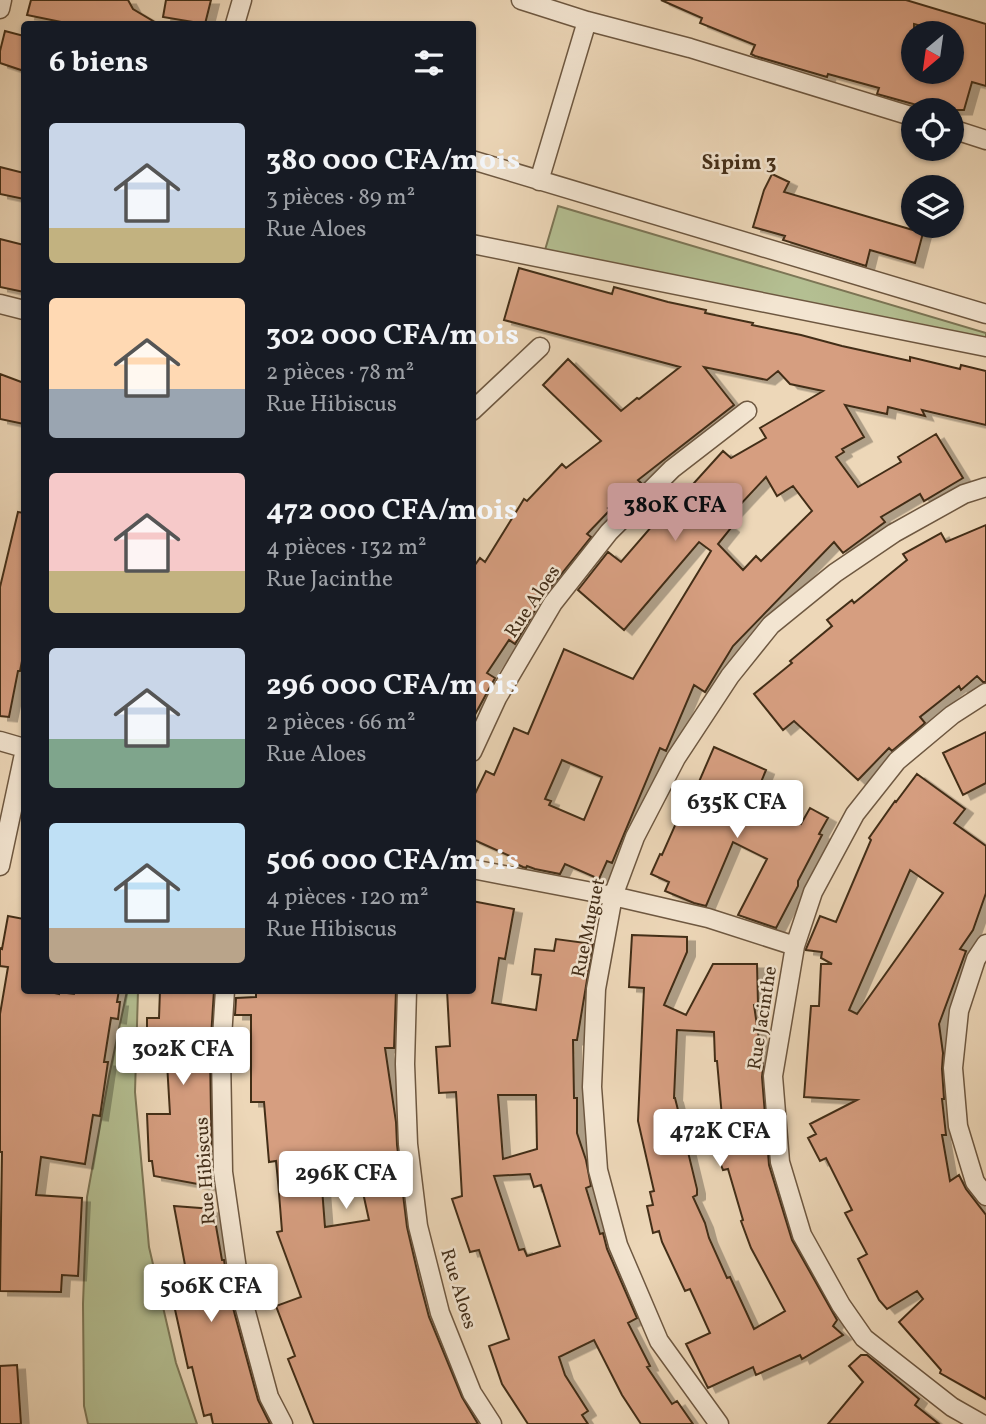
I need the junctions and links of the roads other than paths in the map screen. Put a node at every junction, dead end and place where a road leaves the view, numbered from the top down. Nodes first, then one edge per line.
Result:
1 (2, 0) edge
2 (242, 0) edge
3 (521, 0) edge
4 (0, 9) edge
5 (236, 21) edge
6 (586, 21) junction
7 (901, 113) edge
8 (964, 133) edge
9 (986, 140) edge
10 (476, 161) edge
11 (539, 181) junction
12 (476, 245) edge
13 (0, 304) edge
14 (21, 309) edge
15 (986, 314) edge
16 (540, 346) dead end
17 (986, 348) edge
18 (476, 404) edge
19 (747, 411) dead end
20 (986, 487) edge
21 (986, 693) edge
22 (0, 741) edge
23 (476, 743) edge
24 (21, 747) edge
25 (21, 768) edge
26 (0, 866) edge
27 (476, 870) edge
28 (614, 896) junction
29 (986, 944) edge
30 (795, 946) junction
31 (225, 994) edge
32 (407, 994) edge
33 (986, 1196) edge
34 (283, 1424) edge
35 (492, 1424) edge
36 (719, 1424) edge
37 (982, 1424) edge

1 - 4 street
2 - 5 street
3 - 6 street
6 - 7 street
6 - 11 street
8 - 9 street
10 - 11 street
11 - 15 street
12 - 17 street
13 - 14 street
16 - 18 street
19 - 23 street, Rue Aloes
20 - 28 street, Rue Muguet
21 - 30 street, Rue Jacinthe
22 - 24 street
25 - 26 street
27 - 28 street
28 - 30 street
28 - 36 street, Rue Muguet
29 - 33 street
30 - 37 street, Rue Jacinthe
31 - 34 street, Rue Hibiscus
32 - 35 street, Rue Aloes

